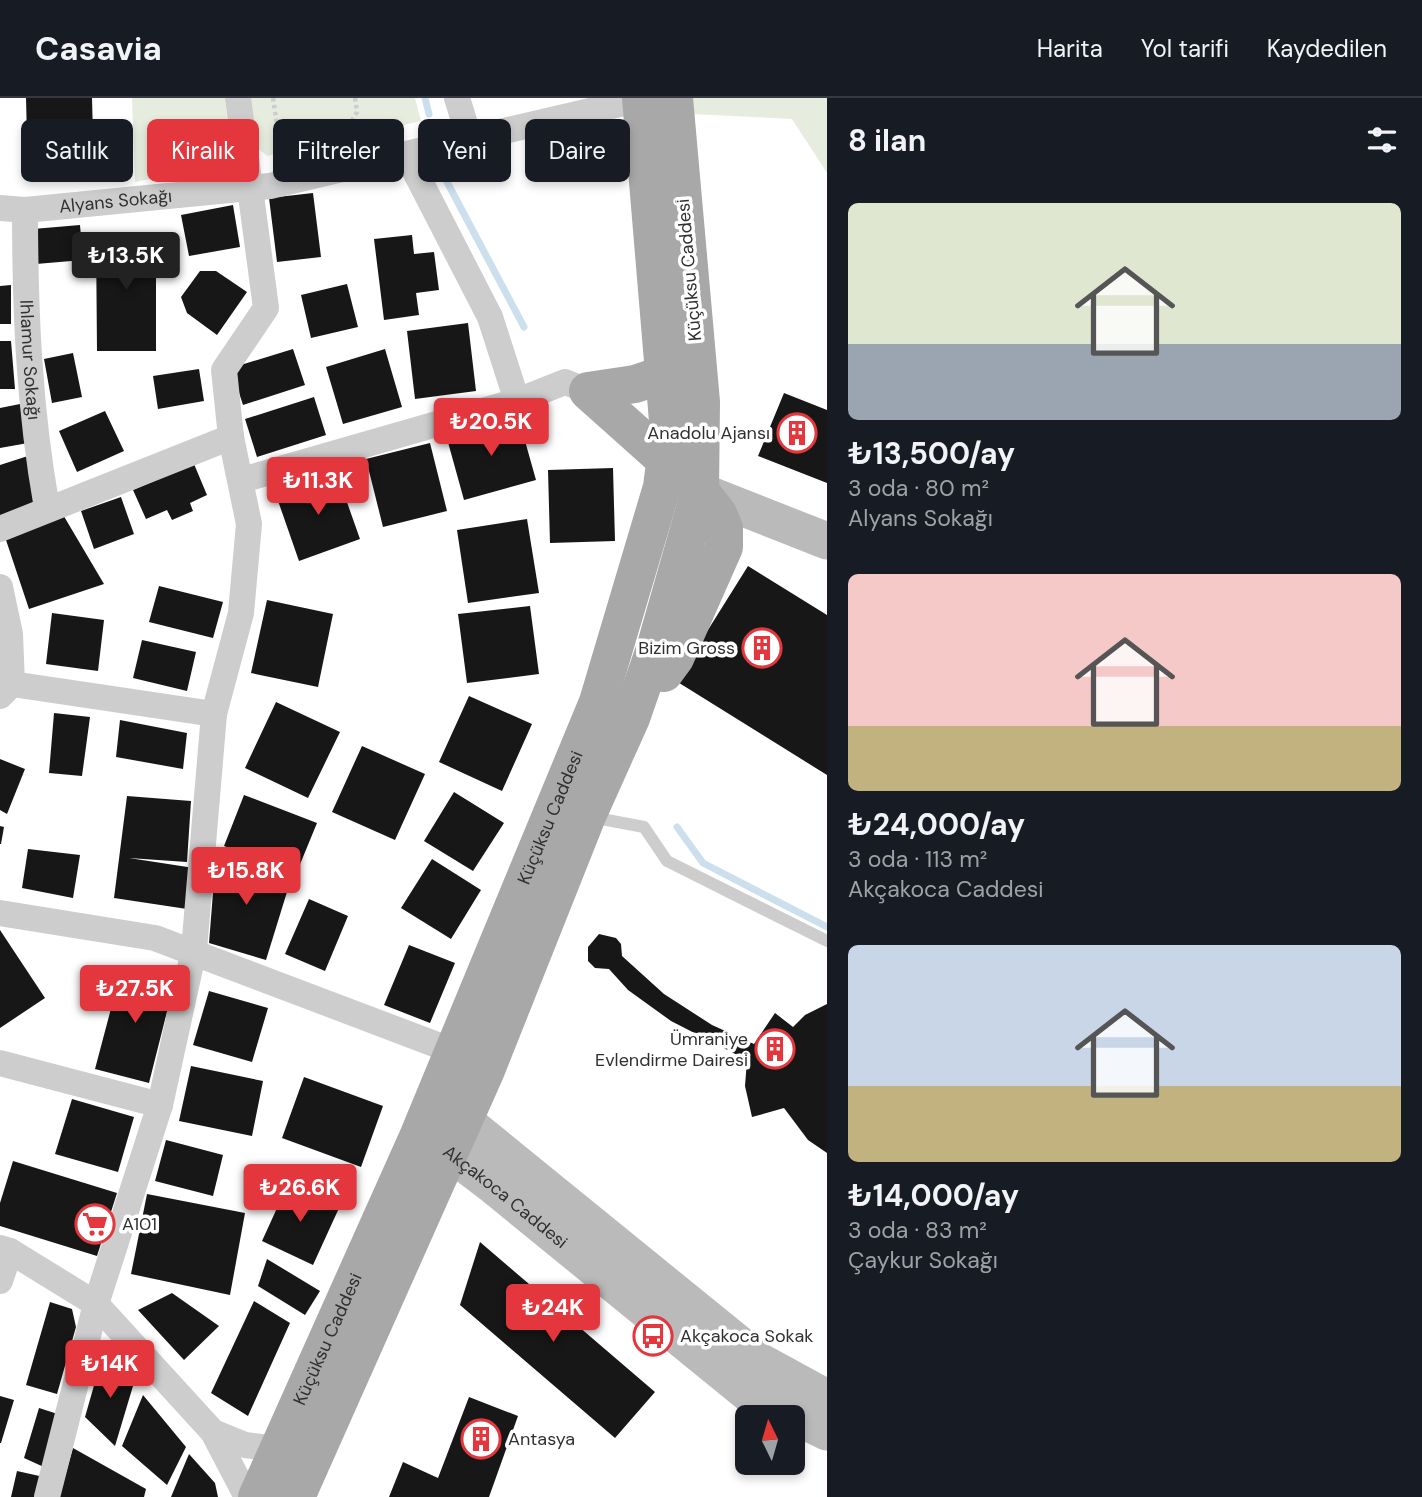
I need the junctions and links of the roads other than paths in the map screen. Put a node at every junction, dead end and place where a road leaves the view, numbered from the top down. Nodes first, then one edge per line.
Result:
1 (238, 98) edge
2 (457, 98) edge
3 (641, 98) edge
4 (651, 98) edge
5 (674, 98) edge
6 (464, 119) edge
7 (511, 130) edge
8 (418, 151) edge
9 (406, 154) junction
10 (249, 188) junction
11 (13, 209) edge
12 (665, 374) junction
13 (588, 391) junction
14 (517, 401) junction
15 (231, 437) junction
16 (665, 475) junction
17 (242, 480) junction
18 (700, 491) junction
19 (47, 508) junction
20 (780, 521) junction
21 (0, 529) edge
22 (827, 541) edge
23 (724, 547) junction
24 (0, 587) edge
25 (6, 690) edge
26 (214, 715) junction
27 (631, 718) junction
28 (587, 816) junction
29 (0, 913) edge
30 (827, 941) edge
31 (194, 950) junction
32 (453, 1051) junction
33 (0, 1063) edge
34 (160, 1105) junction
35 (441, 1126) junction
36 (5, 1250) edge
37 (0, 1281) edge
38 (96, 1304) junction
39 (827, 1398) edge
40 (213, 1432) junction
41 (827, 1432) edge
42 (279, 1449) junction
43 (47, 1497) edge
44 (247, 1497) edge
45 (257, 1497) edge
46 (296, 1497) edge

1 - 10 street
2 - 6 street
3 - 4 main road
3 - 7 street, Alyans Sokağı
3 - 12 main road, Küçüksu Caddesi
5 - 18 main road, Küçüksu Caddesi
8 - 9 street, Alyans Sokağı
9 - 10 street, Alyans Sokağı
9 - 14 street
10 - 11 street, Alyans Sokağı
10 - 15 street
11 - 19 street, Ihlamur Sokağı
12 - 13 main road
12 - 16 main road, Küçüksu Caddesi
13 - 14 street
13 - 16 main road
14 - 17 street
15 - 17 street
15 - 19 street
16 - 18 main road
16 - 32 main road, Küçüksu Caddesi
17 - 26 street
18 - 20 street
18 - 23 main road
18 - 27 main road, Küçüksu Caddesi
19 - 21 street
20 - 22 street
20 - 23 street
23 - 27 main road
24 - 25 street
25 - 26 street
26 - 31 street
27 - 28 main road, Küçüksu Caddesi
28 - 30 lane
28 - 35 main road, Küçüksu Caddesi
29 - 31 street
31 - 32 street
31 - 34 street
32 - 35 main road, Küçüksu Caddesi
33 - 34 street
34 - 38 street
35 - 39 street, Akçakoca Caddesi
35 - 41 street, Akçakoca Caddesi
35 - 42 main road, Küçüksu Caddesi
35 - 46 main road, Küçüksu Caddesi
36 - 37 street
36 - 38 street
38 - 40 street
38 - 43 street
40 - 42 street
40 - 44 street
42 - 45 main road, Küçüksu Caddesi

